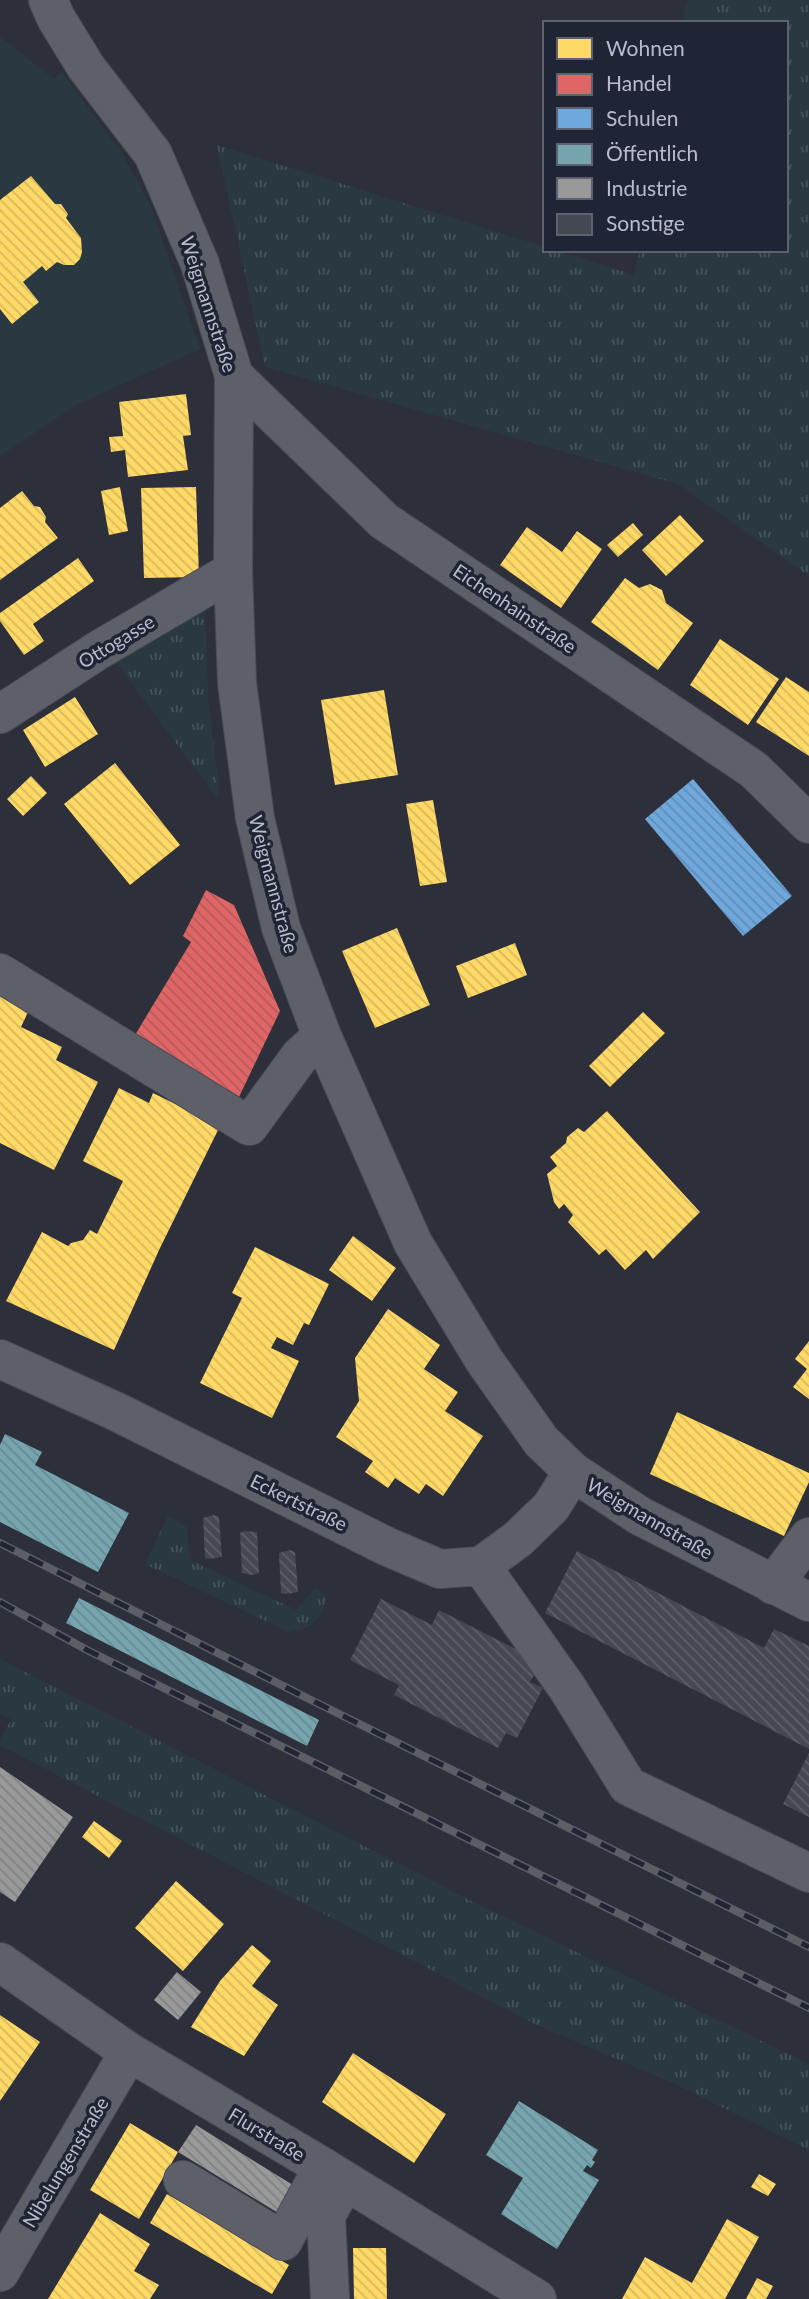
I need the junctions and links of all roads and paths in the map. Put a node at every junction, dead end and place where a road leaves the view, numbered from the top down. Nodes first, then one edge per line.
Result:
1 (48, 0) edge
2 (234, 376) junction
3 (233, 571) junction
4 (0, 714) edge
5 (809, 824) edge
6 (0, 974) edge
7 (322, 1036) junction
8 (0, 1359) edge
9 (573, 1472) junction
10 (809, 1537) edge
11 (481, 1566) junction
12 (773, 1585) junction
13 (809, 1602) edge
14 (809, 1873) edge
15 (0, 1962) edge
16 (129, 2053) junction
17 (334, 2174) junction
18 (183, 2180) dead end
19 (0, 2272) edge
20 (529, 2296) edge
21 (330, 2299) edge

1 - 2 street, Weigmannstraße
2 - 3 street, Weigmannstraße
2 - 5 street, Eichenhainstraße
3 - 4 street, Ottogasse
3 - 7 street, Weigmannstraße
6 - 7 street
7 - 9 street, Weigmannstraße
8 - 11 street, Eckertstraße
9 - 11 street
9 - 12 street, Weigmannstraße
10 - 12 street
11 - 14 street
12 - 13 street, Weigmannstraße
15 - 16 street, Flurstraße
16 - 17 street, Flurstraße
16 - 19 street, Nibelungenstraße
17 - 18 street
17 - 20 street, Flurstraße
17 - 21 street

